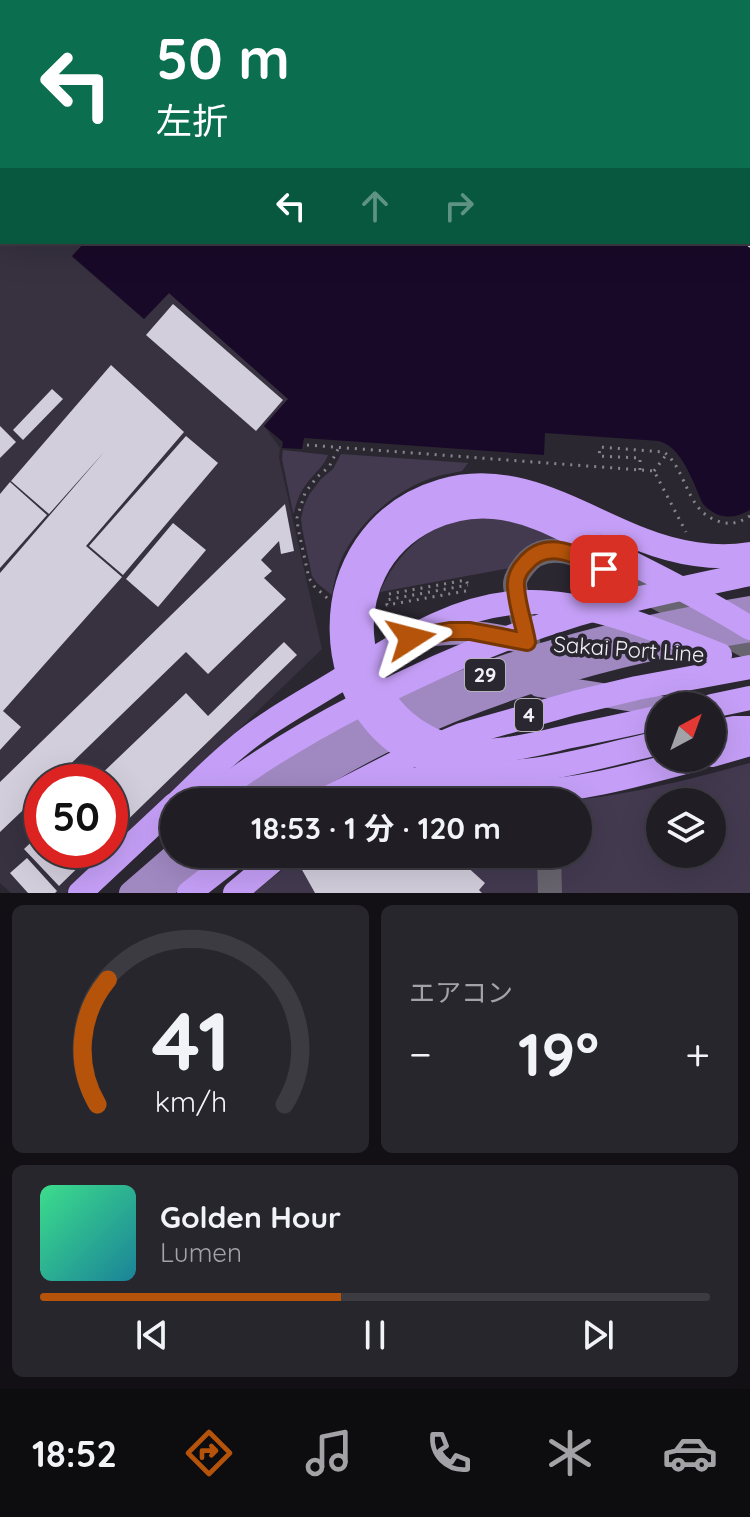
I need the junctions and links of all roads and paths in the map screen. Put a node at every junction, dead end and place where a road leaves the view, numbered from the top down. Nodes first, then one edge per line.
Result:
1 (307, 445) dead end
2 (667, 453) junction
3 (640, 470) junction
4 (654, 471) junction
5 (750, 516) edge
6 (689, 538) dead end
7 (750, 554) edge
8 (750, 574) edge
9 (469, 587) joint
10 (750, 608) edge
11 (750, 629) edge
12 (411, 638) junction
13 (527, 642) junction
14 (750, 648) edge
15 (720, 655) junction
16 (750, 666) edge
17 (539, 685) junction
18 (750, 698) edge
19 (726, 703) edge
20 (646, 704) edge
21 (646, 720) edge
22 (750, 728) edge
23 (726, 729) edge
24 (726, 732) edge
25 (750, 742) edge
26 (646, 746) edge
27 (726, 750) edge
28 (646, 772) edge
29 (193, 788) edge
30 (211, 788) edge
31 (224, 788) edge
32 (265, 788) edge
33 (300, 788) edge
34 (347, 788) edge
35 (368, 788) edge
36 (481, 788) edge
37 (565, 788) edge
38 (160, 819) edge
39 (160, 829) edge
40 (160, 840) edge
41 (160, 868) edge
42 (187, 868) edge
43 (221, 868) edge
44 (264, 868) edge
45 (548, 868) edge
46 (80, 893) edge
47 (88, 893) edge
48 (101, 893) edge
49 (131, 893) edge
50 (157, 893) edge
51 (189, 893) edge
52 (235, 893) edge
53 (550, 893) edge

1 - 3 path
2 - 3 path
2 - 4 path
2 - 5 path
3 - 4 path
4 - 6 path
7 - 26 highway
8 - 31 highway
9 - 9 path
10 - 32 main road, 29
11 - 21 highway
11 - 33 main road, 29
12 - 13 main road, Sakai Port Line
12 - 15 highway
12 - 29 highway
13 - 14 street
13 - 15 main road, Sakai Port Line
13 - 17 street
15 - 16 main road, Sakai Port Line
16 - 34 highway, 4
17 - 20 main road, Sakai Port Line
17 - 30 street
18 - 19 highway
22 - 23 highway
24 - 25 main road
25 - 27 highway
28 - 37 highway
35 - 36 highway
38 - 46 highway
39 - 47 street
40 - 48 highway
41 - 49 main road
42 - 50 main road
43 - 51 highway
44 - 52 highway
45 - 53 street

